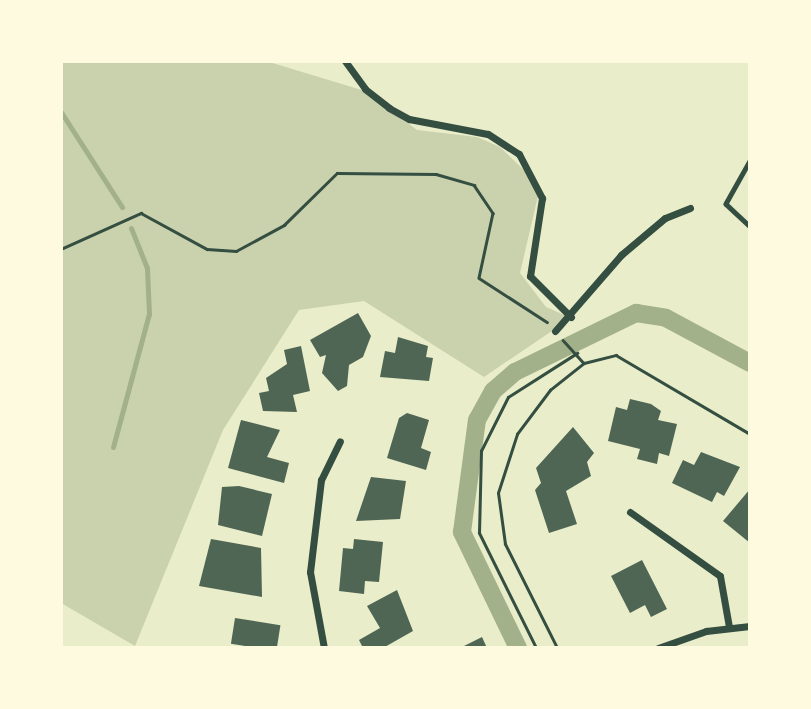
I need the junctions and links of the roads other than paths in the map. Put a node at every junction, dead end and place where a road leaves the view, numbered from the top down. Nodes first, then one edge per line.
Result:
1 (345, 61) edge
2 (750, 161) edge
3 (690, 208) dead end
4 (750, 226) edge
5 (571, 317) junction
6 (557, 333) road end
7 (340, 441) dead end
8 (630, 512) dead end
9 (750, 626) edge
10 (729, 627) junction
11 (324, 648) edge
12 (658, 648) edge

1 - 5 street
2 - 4 lane
3 - 5 street
5 - 6 street
7 - 11 street
8 - 10 street
9 - 10 street
10 - 12 street

